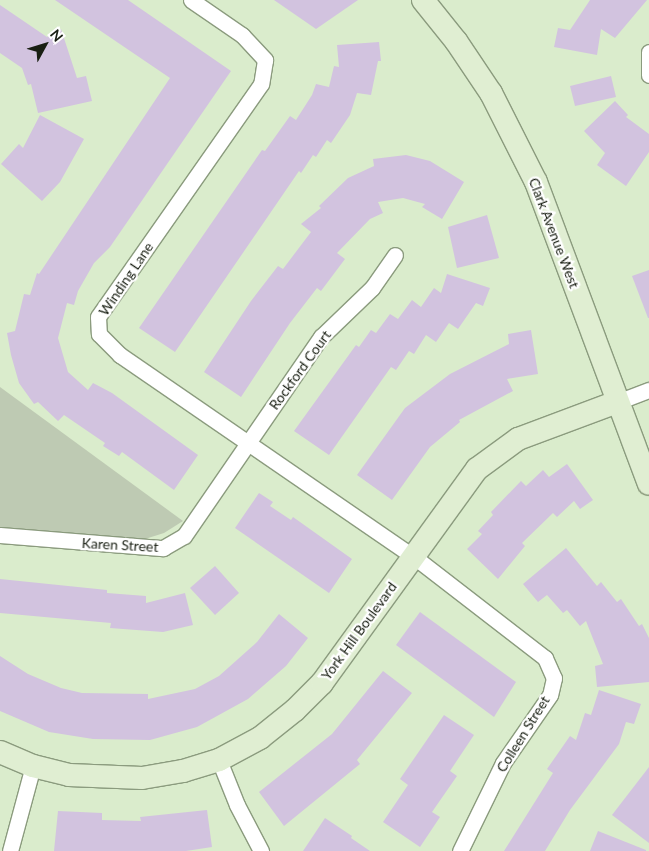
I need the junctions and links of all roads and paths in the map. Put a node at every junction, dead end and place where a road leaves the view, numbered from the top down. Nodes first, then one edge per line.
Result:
1 (191, 0) edge
2 (422, 0) edge
3 (649, 52) edge
4 (649, 75) edge
5 (395, 255) dead end
6 (649, 390) edge
7 (617, 402) junction
8 (249, 443) junction
9 (649, 484) edge
10 (0, 535) edge
11 (413, 556) junction
12 (0, 752) edge
13 (220, 760) junction
14 (33, 766) junction
15 (10, 851) edge
16 (261, 851) edge
17 (460, 851) edge

1 - 8 street, Winding Lane
2 - 7 street, Clark Avenue West
3 - 4 street
5 - 8 street, Rockford Court
6 - 7 street
7 - 9 street, Clark Avenue West
7 - 11 street, York Hill Boulevard
8 - 10 street, Karen Street
8 - 11 street, Winding Lane
11 - 13 street, York Hill Boulevard
11 - 17 street, Colleen Street
12 - 14 street, York Hill Boulevard
13 - 14 street, York Hill Boulevard
13 - 16 street
14 - 15 street

